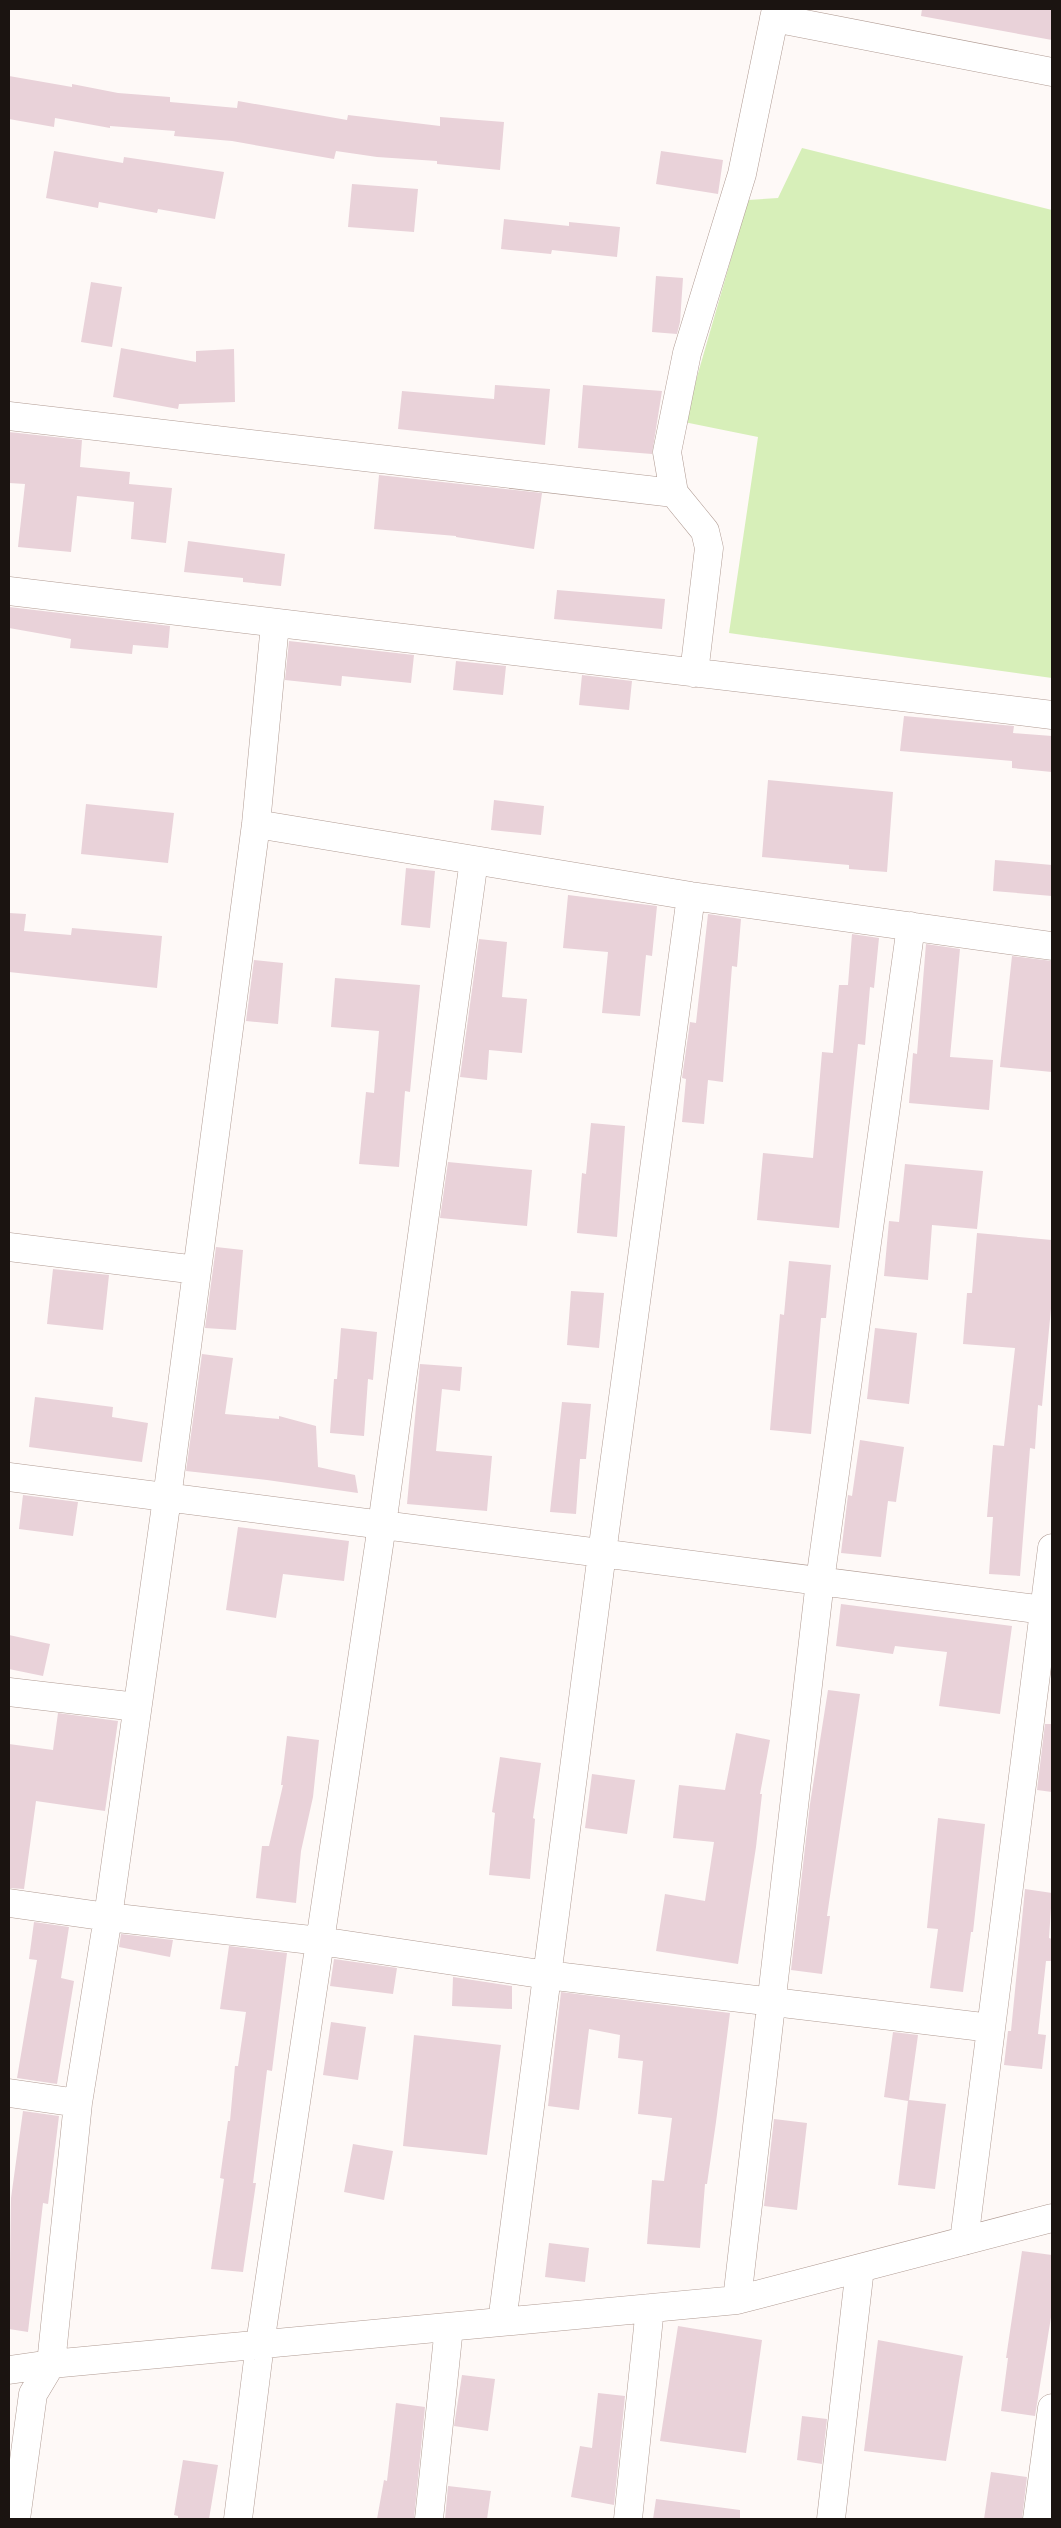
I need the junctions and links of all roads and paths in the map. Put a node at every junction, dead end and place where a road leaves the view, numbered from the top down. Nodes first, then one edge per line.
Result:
1 (775, 14) edge
2 (1052, 72) edge
3 (9, 416) edge
4 (674, 493) junction
5 (9, 591) edge
6 (275, 624) junction
7 (694, 673) junction
8 (1052, 715) edge
9 (256, 824) junction
10 (474, 860) junction
11 (691, 896) junction
12 (911, 926) junction
13 (1052, 946) edge
14 (9, 1247) edge
15 (197, 1270) junction
16 (9, 1477) edge
17 (167, 1498) junction
18 (382, 1525) junction
19 (1052, 1548) edge
20 (602, 1553) junction
21 (820, 1581) junction
22 (1048, 1610) edge
23 (9, 1692) edge
24 (138, 1708) junction
25 (9, 1903) edge
26 (108, 1917) junction
27 (320, 1941) junction
28 (547, 1975) junction
29 (772, 2001) junction
30 (991, 2028) junction
31 (9, 2093) edge
32 (78, 2102) junction
33 (1052, 2218) edge
34 (964, 2241) junction
35 (860, 2268) junction
36 (737, 2300) junction
37 (650, 2308) junction
38 (502, 2322) junction
39 (449, 2327) junction
40 (260, 2344) junction
41 (51, 2364) junction
42 (9, 2370) edge
43 (1052, 2408) edge
44 (16, 2519) edge
45 (238, 2519) edge
46 (430, 2519) edge
47 (628, 2519) edge
48 (831, 2519) edge
49 (1036, 2519) edge

1 - 2 street
1 - 4 street
3 - 4 street
4 - 7 street
5 - 6 street
6 - 7 street
6 - 9 street
7 - 8 street
9 - 10 street
9 - 15 street
10 - 11 street
10 - 18 street
11 - 12 street
11 - 20 street
12 - 13 street
12 - 21 street
14 - 15 street
15 - 17 street
16 - 17 street
17 - 18 street
17 - 24 street
18 - 20 street
18 - 27 street
19 - 22 street
20 - 21 street
20 - 28 street
21 - 22 street
21 - 29 street
22 - 30 street
23 - 24 street
24 - 26 street
25 - 26 street
26 - 27 street
26 - 32 street
27 - 28 street
27 - 40 street
28 - 29 street
28 - 38 street
29 - 30 street
29 - 36 street
30 - 34 street
31 - 32 street
32 - 41 street
33 - 34 street
34 - 35 street
35 - 36 street
35 - 48 street
36 - 37 street
37 - 38 street
37 - 47 street
38 - 39 street
39 - 40 street
39 - 46 street
40 - 41 street
40 - 45 street
41 - 42 street
41 - 44 street
43 - 49 street

